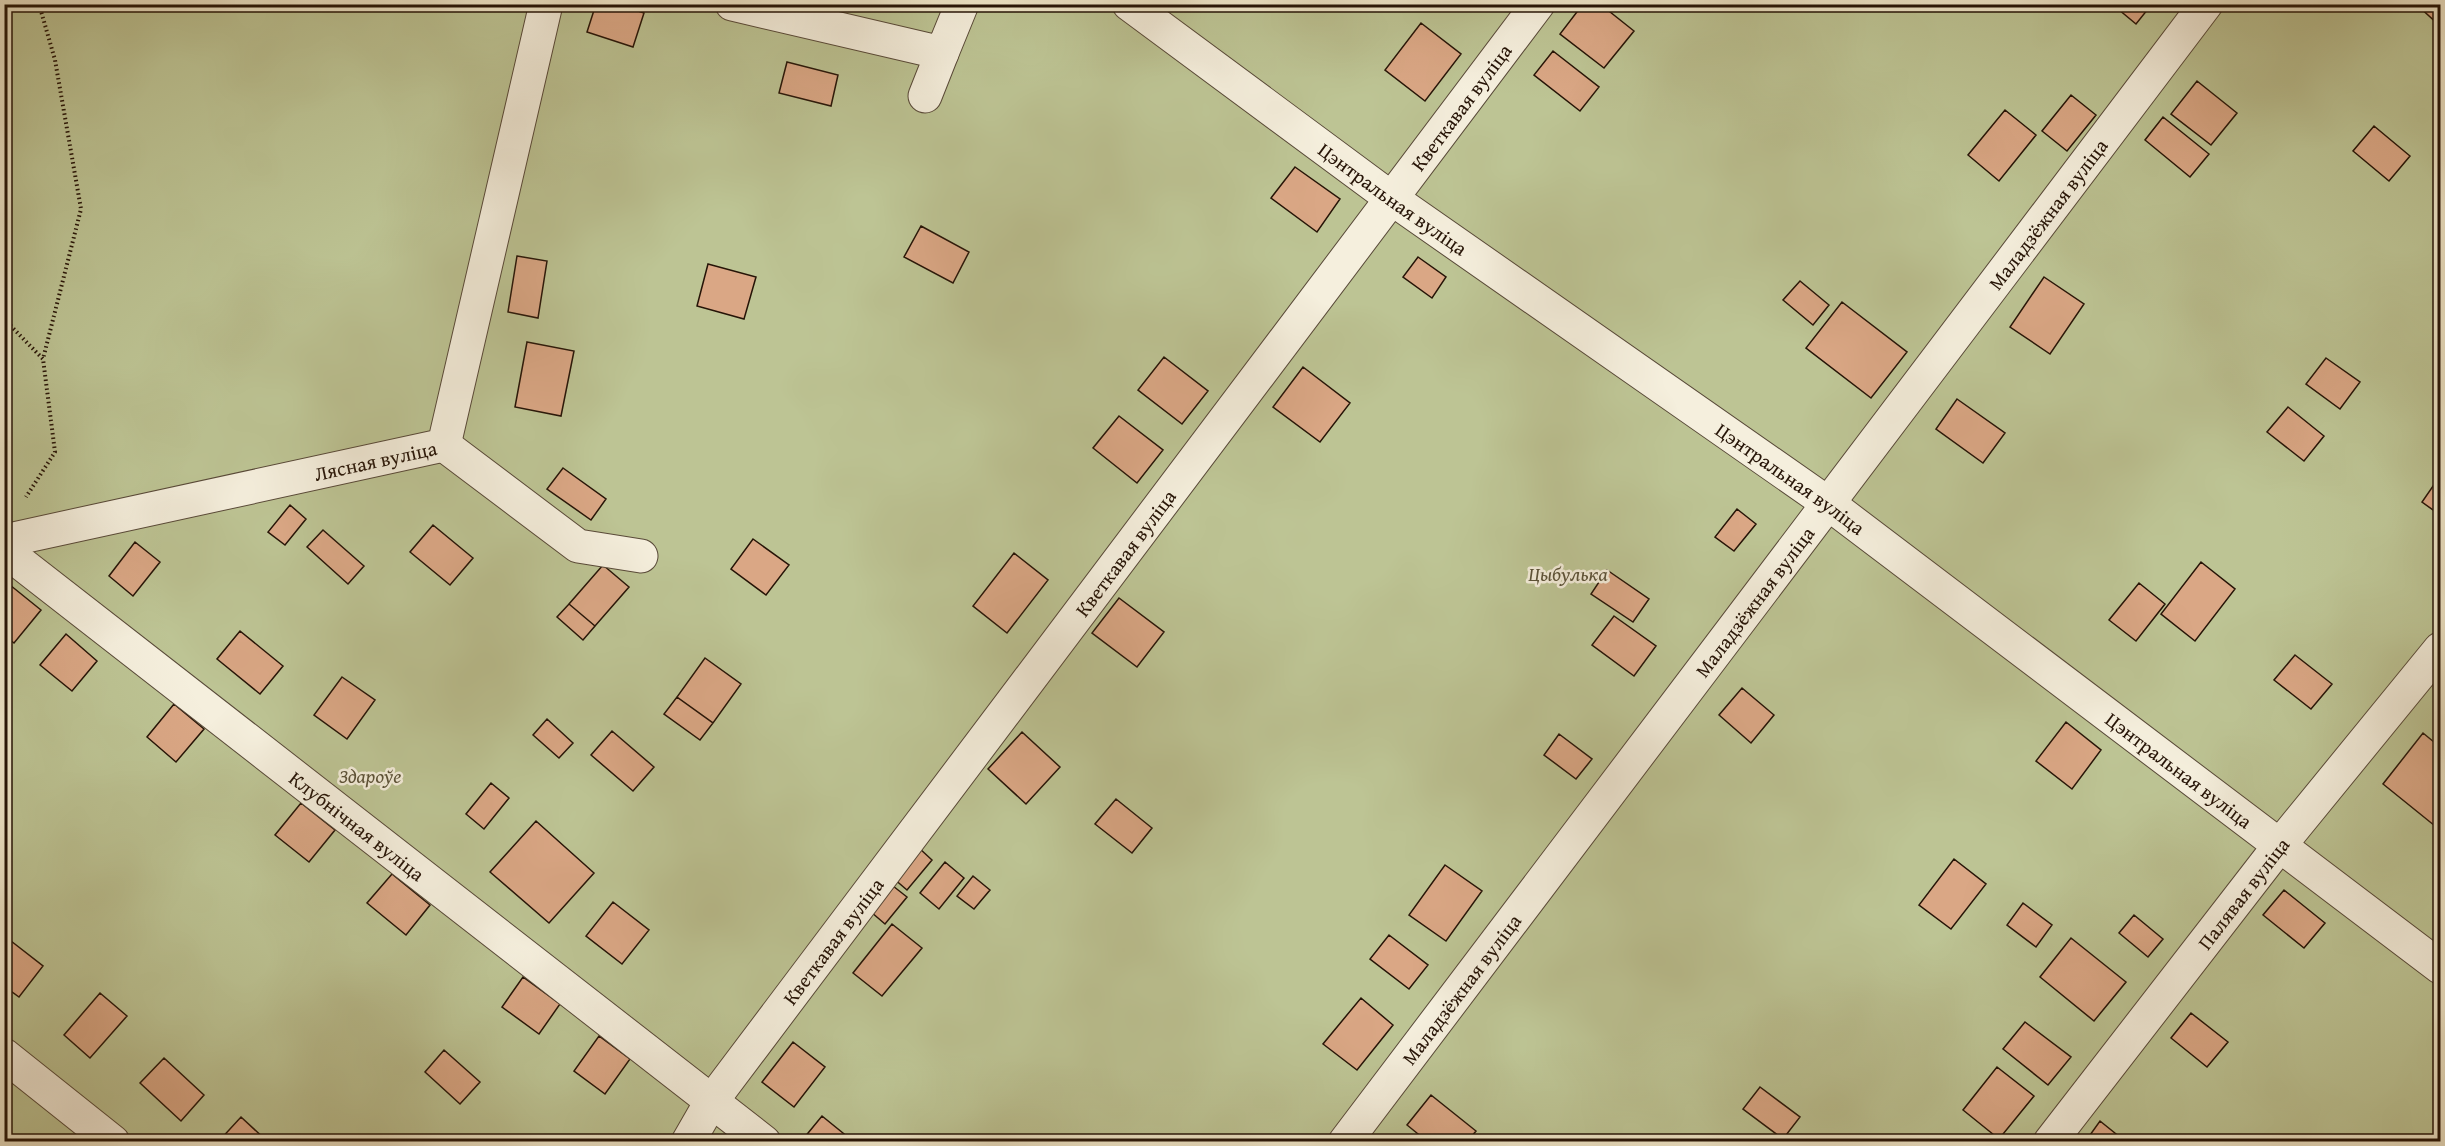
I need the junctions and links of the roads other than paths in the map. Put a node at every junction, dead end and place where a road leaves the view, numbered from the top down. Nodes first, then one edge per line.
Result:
1 (546, 4) edge
2 (732, 4) edge
3 (962, 4) edge
4 (1129, 4) edge
5 (1538, 4) edge
6 (2206, 4) edge
7 (942, 53) junction
8 (925, 96) dead end
9 (1391, 198) junction
10 (444, 445) junction
11 (1829, 504) junction
12 (4, 541) edge
13 (4, 550) edge
14 (641, 556) dead end
15 (2440, 649) edge
16 (2280, 845) junction
17 (2440, 967) edge
18 (4, 1055) edge
19 (711, 1102) junction
20 (114, 1142) edge
21 (688, 1142) edge
22 (764, 1142) edge
23 (1345, 1142) edge
24 (2050, 1142) edge

1 - 10 lane, Лясная вуліца
2 - 7 lane
3 - 7 lane
4 - 9 lane, Цэнтральная вуліца
5 - 9 lane, Кветкавая вуліца
6 - 11 lane, Маладзёжная вуліца
7 - 8 lane
9 - 11 lane, Цэнтральная вуліца
9 - 19 lane, Кветкавая вуліца
10 - 12 lane, Лясная вуліца
10 - 14 lane
11 - 16 lane, Цэнтральная вуліца
11 - 23 lane, Маладзёжная вуліца
13 - 19 lane, Клубнічная вуліца
15 - 16 lane, Палявая вуліца
16 - 17 lane, Цэнтральная вуліца
16 - 24 lane, Палявая вуліца
18 - 20 lane
19 - 21 lane, Кветкавая вуліца
19 - 22 lane, Клубнічная вуліца

